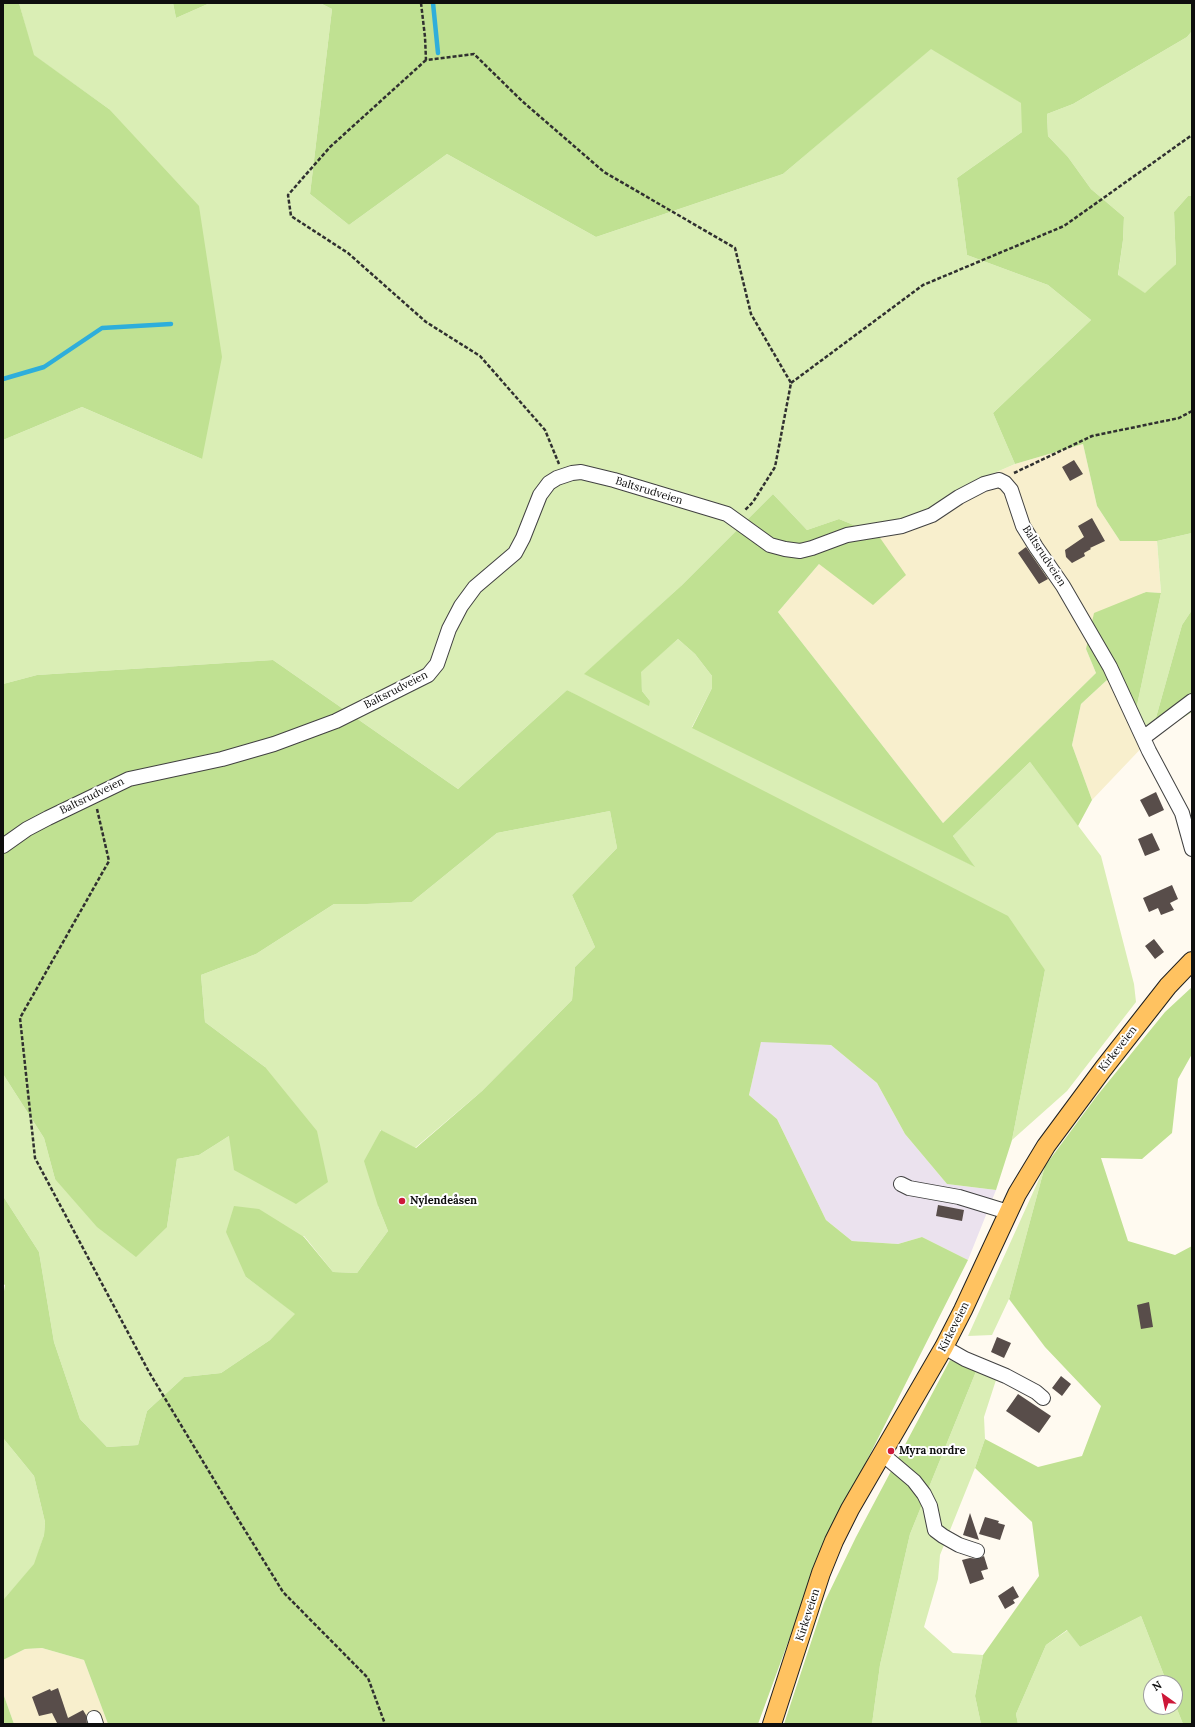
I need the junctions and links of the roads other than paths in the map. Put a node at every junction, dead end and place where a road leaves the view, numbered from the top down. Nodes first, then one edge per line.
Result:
1 (1192, 701) edge
2 (1143, 738) junction
3 (3, 846) edge
4 (1192, 849) edge
5 (1192, 961) edge
6 (901, 1184) dead end
7 (1008, 1212) junction
8 (944, 1347) junction
9 (1044, 1398) dead end
10 (881, 1456) junction
11 (977, 1551) dead end
12 (772, 1724) edge

1 - 2 lane
2 - 3 lane, Baltsrudveien
2 - 4 lane, Baltsrudveien
5 - 7 main road, Kirkeveien
6 - 7 lane
7 - 8 main road, Kirkeveien
8 - 9 lane
8 - 10 main road, Kirkeveien
10 - 11 lane
10 - 12 main road, Kirkeveien

